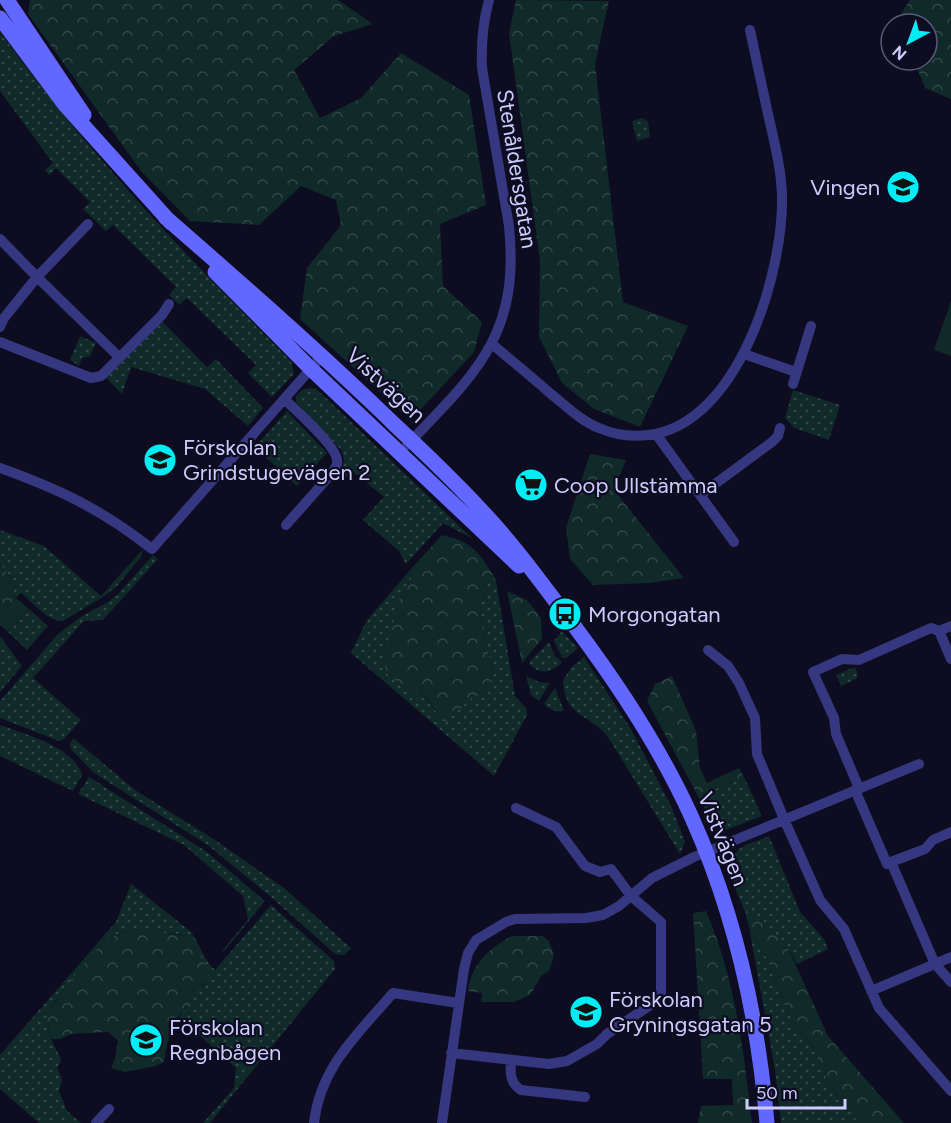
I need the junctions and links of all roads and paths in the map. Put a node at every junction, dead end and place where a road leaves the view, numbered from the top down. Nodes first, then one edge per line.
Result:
1 (7, 0) edge
2 (489, 0) edge
3 (0, 18) edge
4 (750, 30) dead end
5 (108, 153) junction
6 (165, 217) junction
7 (88, 224) dead end
8 (0, 239) edge
9 (38, 277) junction
10 (169, 304) dead end
11 (811, 326) dead end
12 (0, 327) edge
13 (0, 342) edge
14 (492, 344) junction
15 (744, 354) junction
16 (322, 356) junction
17 (119, 357) junction
18 (310, 368) junction
19 (796, 372) junction
20 (793, 384) dead end
21 (284, 399) junction
22 (780, 428) dead end
23 (656, 434) junction
24 (411, 440) junction
25 (400, 452) junction
26 (0, 468) edge
27 (700, 495) junction
28 (286, 525) dead end
29 (734, 542) dead end
30 (557, 604) junction
31 (951, 626) edge
32 (939, 631) junction
33 (708, 650) dead end
34 (951, 659) edge
35 (919, 764) dead end
36 (857, 789) junction
37 (516, 808) dead end
38 (784, 819) junction
39 (951, 832) edge
40 (706, 851) junction
41 (891, 862) junction
42 (631, 896) junction
43 (951, 957) edge
44 (935, 964) junction
45 (951, 982) edge
46 (871, 991) junction
47 (458, 1003) junction
48 (451, 1053) junction
49 (511, 1060) junction
50 (951, 1091) edge
51 (585, 1096) dead end
52 (108, 1109) dead end
53 (96, 1123) edge
54 (314, 1123) edge
55 (442, 1123) edge
56 (767, 1123) edge

1 - 5 main road, Vistvägen
2 - 14 street, Stenåldersgatan
3 - 5 main road, Vistvägen
4 - 15 street
5 - 6 main road, Vistvägen
6 - 16 main road, Vistvägen
6 - 18 main road, Vistvägen
7 - 9 street
8 - 9 street
9 - 12 street
9 - 17 street
10 - 17 street
11 - 19 street
13 - 17 street
14 - 23 street
14 - 24 street, Stenåldersgatan
15 - 19 street
15 - 23 street
16 - 18 street
16 - 24 main road, Vistvägen
18 - 21 street
18 - 25 main road, Vistvägen
19 - 20 street
21 - 26 street
21 - 28 street
22 - 27 street
23 - 27 street
24 - 25 street, Stenåldersgatan
24 - 30 main road, Vistvägen
25 - 30 main road, Vistvägen
27 - 29 street
30 - 40 main road, Vistvägen
31 - 32 street
32 - 34 street
32 - 36 street
33 - 38 street
35 - 36 street
36 - 38 street
36 - 41 street
37 - 42 street
38 - 40 street
38 - 46 street
39 - 41 street
40 - 42 street
40 - 56 main road, Vistvägen
41 - 44 street
42 - 47 street
42 - 49 street
43 - 44 street
44 - 45 street
44 - 46 street
46 - 50 street
47 - 48 street
47 - 54 street
48 - 49 street
48 - 55 street
49 - 51 street
52 - 53 street

